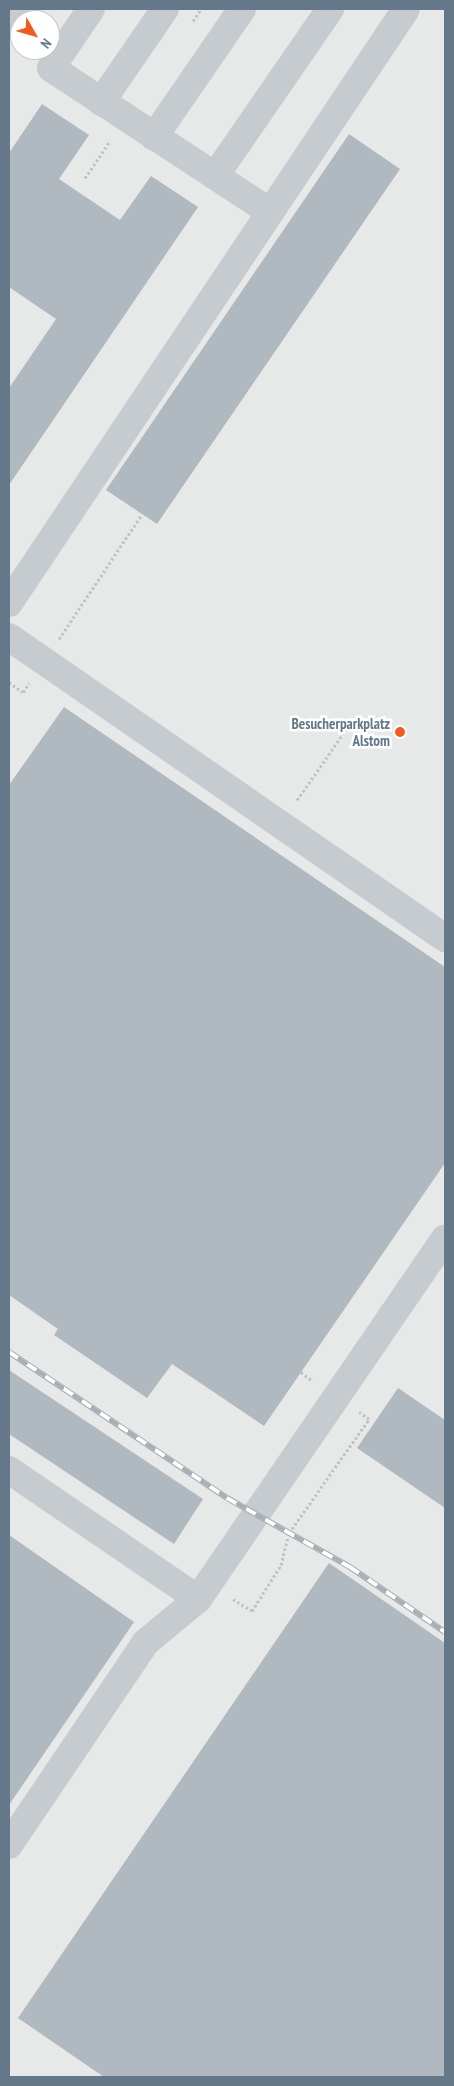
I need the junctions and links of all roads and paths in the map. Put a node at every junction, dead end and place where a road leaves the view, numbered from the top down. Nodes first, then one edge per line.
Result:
1 (19, 9) edge
2 (91, 9) edge
3 (165, 9) edge
4 (242, 9) edge
5 (330, 9) edge
6 (406, 9) edge
7 (9, 23) edge
8 (101, 102) junction
9 (154, 137) junction
10 (215, 176) junction
11 (268, 211) junction
12 (142, 514) dead end
13 (9, 603) edge
14 (9, 637) edge
15 (44, 661) junction
16 (9, 682) edge
17 (348, 727) dead end
18 (280, 824) junction
19 (445, 938) edge
20 (445, 1238) edge
21 (9, 1470) edge
22 (198, 1599) junction
23 (9, 1846) edge

1 - 7 lane
2 - 8 lane
3 - 8 lane
4 - 9 lane
5 - 10 lane
6 - 11 lane
8 - 9 lane
9 - 10 lane
10 - 11 lane
11 - 13 lane
12 - 15 path
14 - 15 lane
15 - 16 path
15 - 18 lane
17 - 18 path
18 - 19 lane
20 - 22 lane
21 - 22 lane
22 - 23 lane

